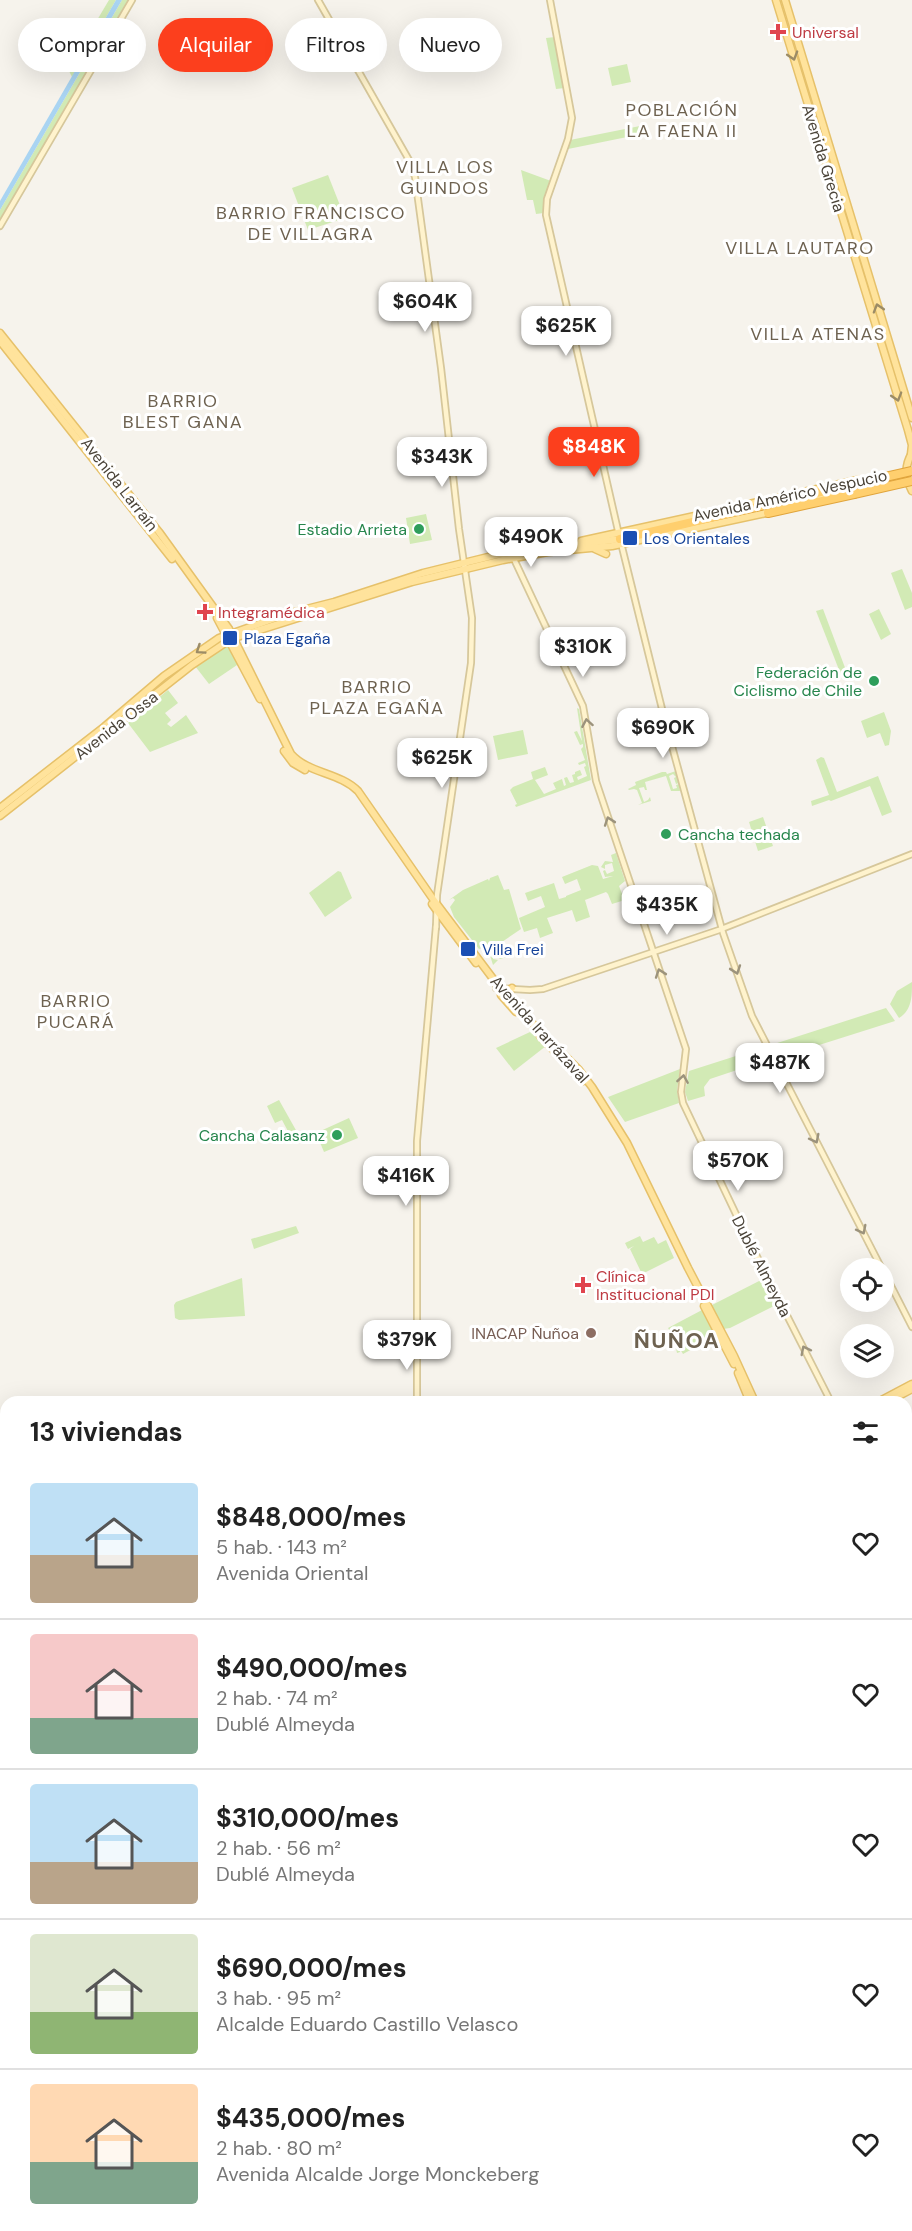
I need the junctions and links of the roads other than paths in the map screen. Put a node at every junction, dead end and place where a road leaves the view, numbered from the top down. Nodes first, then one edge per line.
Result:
1 (132, 0) edge
2 (318, 0) edge
3 (550, 0) edge
4 (776, 0) edge
5 (785, 0) edge
6 (0, 226) edge
7 (0, 333) edge
8 (0, 341) edge
9 (912, 418) edge
10 (912, 453) edge
11 (909, 468) edge
12 (910, 481) edge
13 (912, 491) edge
14 (736, 506) junction
15 (752, 507) junction
16 (768, 513) junction
17 (678, 519) junction
18 (690, 523) junction
19 (620, 538) junction
20 (591, 548) junction
21 (497, 551) dead end
22 (606, 554) dead end
23 (512, 555) junction
24 (464, 567) junction
25 (379, 583) dead end
26 (387, 585) junction
27 (400, 585) junction
28 (412, 586) dead end
29 (314, 606) junction
30 (312, 615) junction
31 (230, 637) junction
32 (176, 667) junction
33 (164, 676) junction
34 (176, 677) junction
35 (163, 688) junction
36 (0, 808) edge
37 (0, 816) edge
38 (912, 855) edge
39 (437, 907) junction
40 (722, 929) junction
41 (653, 952) junction
42 (498, 988) junction
43 (512, 988) junction
44 (430, 992) junction
45 (423, 994) dead end
46 (507, 996) junction
47 (610, 1119) junction
48 (877, 1258) edge
49 (894, 1292) edge
50 (912, 1327) edge
51 (912, 1384) edge
52 (912, 1389) edge
53 (417, 1396) edge
54 (747, 1396) edge
55 (752, 1396) edge
56 (828, 1396) edge
57 (889, 1396) edge
58 (898, 1396) edge

1 - 6 main road
2 - 24 main road
3 - 19 main road
4 -> 10 main road, Avenida Grecia
9 -> 5 main road, Avenida Grecia
7 - 31 main road, Avenida Larraín
8 - 31 main road, Avenida Larraín
10 - 11 main road
11 - 12 main road
11 - 14 main road, Avenida Américo Vespucio
11 - 15 highway, bridge
12 - 13 main road
12 - 16 highway, bridge
12 - 16 main road, Avenida Américo Vespucio
14 - 15 highway
14 - 17 main road, Avenida Américo Vespucio
15 - 18 highway
16 - 19 main road, Avenida Américo Vespucio
17 - 18 highway
17 - 19 main road, Avenida Américo Vespucio
18 - 19 highway
19 - 20 main road, Avenida Américo Vespucio
19 - 23 main road, Avenida Américo Vespucio
19 - 40 main road
20 - 22 main road
20 - 23 main road, Avenida Américo Vespucio
21 - 23 main road
23 - 24 main road, Avenida Américo Vespucio
41 -> 23 main road, Dublé Almeyda
24 - 26 main road, Avenida Américo Vespucio
24 - 27 main road, Avenida Américo Vespucio
24 - 39 main road
25 - 26 main road
26 - 29 main road, Avenida Américo Vespucio
27 - 28 main road
27 - 30 main road, Avenida Américo Vespucio
29 - 30 main road
29 - 31 main road, Avenida Américo Vespucio
30 - 31 main road, Avenida Américo Vespucio
31 -> 32 main road, Avenida Ossa
31 - 34 main road, Avenida Ossa
31 - 39 main road, Avenida Irarrázaval
32 - 33 main road, Avenida Ossa
32 - 34 main road
33 - 35 main road
33 - 36 main road, Avenida Ossa
34 - 35 main road, Avenida Ossa
35 - 37 main road, Avenida Ossa
38 - 40 main road
39 - 42 main road, Avenida Irarrázaval
39 - 44 main road
40 - 41 main road
40 -> 48 main road
41 - 43 main road
56 -> 41 main road, Dublé Almeyda
42 - 43 main road
42 - 46 main road, Avenida Irarrázaval
42 - 47 main road, Avenida Irarrázaval
43 - 46 main road
44 - 45 main road
44 - 53 main road
46 - 47 main road, Avenida Irarrázaval
47 - 54 main road, Avenida Irarrázaval
47 - 55 main road, Avenida Irarrázaval
49 - 50 main road
51 - 57 main road
52 - 58 main road

